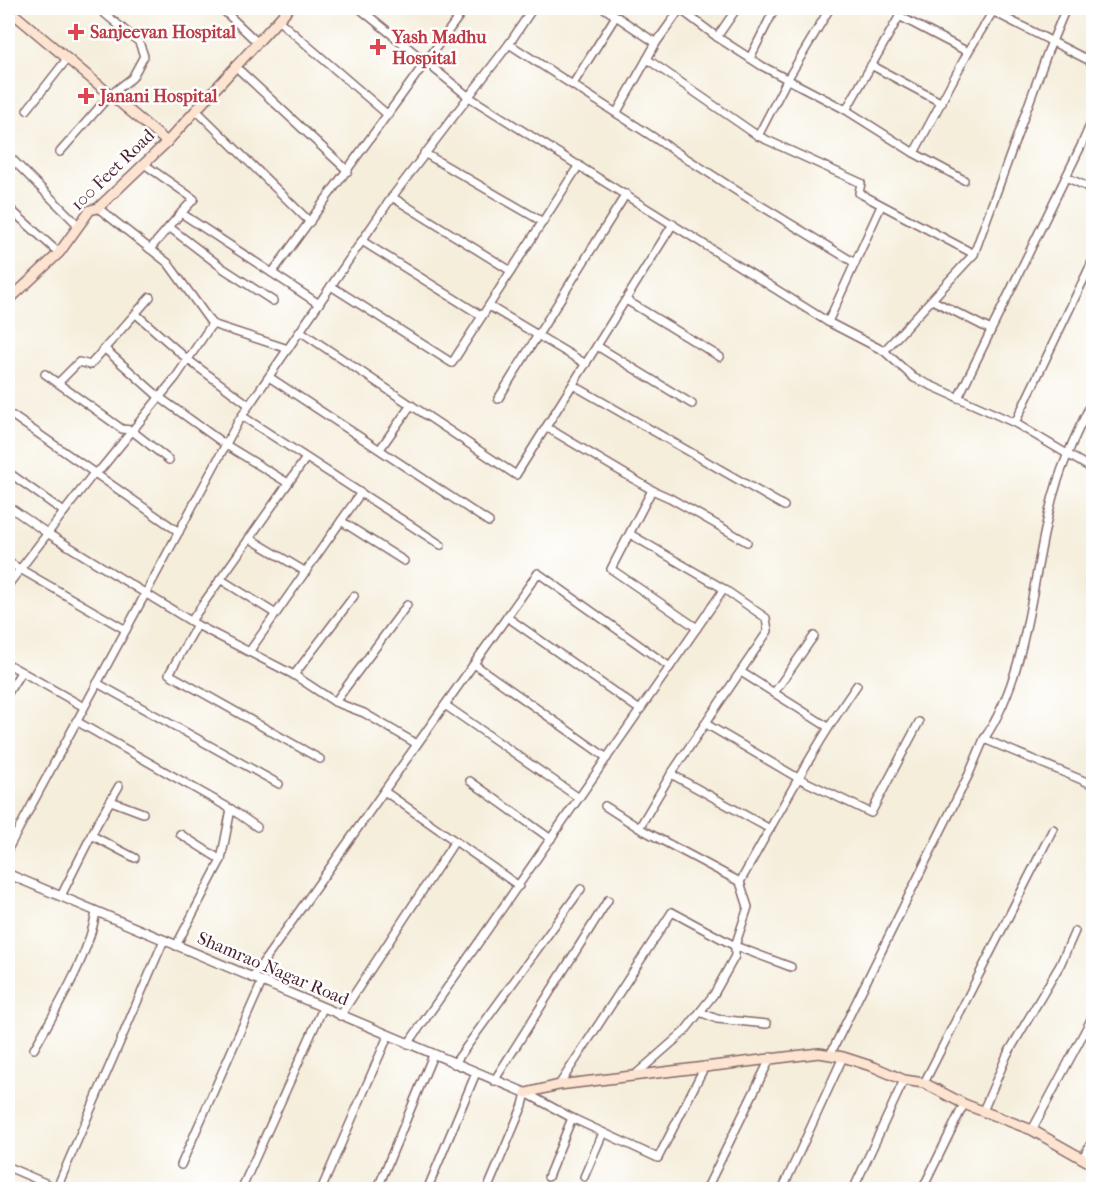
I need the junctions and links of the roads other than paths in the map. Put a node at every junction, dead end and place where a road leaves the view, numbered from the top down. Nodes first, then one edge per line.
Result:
1 (98, 8) edge
2 (221, 8) edge
3 (288, 8) edge
4 (359, 8) edge
5 (465, 8) edge
6 (533, 8) edge
7 (604, 8) edge
8 (680, 8) edge
9 (737, 8) edge
10 (775, 8) edge
11 (830, 8) edge
12 (904, 8) edge
13 (1066, 8) edge
14 (8, 9) edge
15 (991, 9) edge
16 (616, 16) junction
17 (899, 16) junction
18 (278, 20) junction
19 (717, 37) junction
20 (1052, 41) junction
21 (257, 42) junction
22 (656, 43) junction
23 (509, 44) junction
24 (968, 52) junction
25 (750, 58) junction
26 (67, 59) junction
27 (647, 59) junction
28 (425, 62) junction
29 (1094, 63) edge
30 (871, 65) junction
31 (236, 66) junction
32 (787, 81) junction
33 (573, 84) junction
34 (110, 95) junction
35 (469, 97) junction
36 (942, 103) junction
37 (27, 110) dead end
38 (196, 110) junction
39 (846, 110) junction
40 (617, 112) junction
41 (388, 115) junction
42 (1094, 116) edge
43 (758, 136) junction
44 (167, 142) junction
45 (60, 152) dead end
46 (424, 153) junction
47 (914, 153) junction
48 (8, 154) edge
49 (144, 164) junction
50 (579, 165) junction
51 (348, 171) junction
52 (1066, 177) junction
53 (964, 180) dead end
54 (1094, 190) edge
55 (626, 194) junction
56 (392, 197) junction
57 (881, 206) junction
58 (8, 207) edge
59 (98, 208) junction
60 (181, 213) junction
61 (310, 222) junction
62 (543, 222) junction
63 (674, 224) junction
64 (79, 226) junction
65 (169, 227) junction
66 (362, 241) junction
67 (150, 249) junction
68 (59, 253) junction
69 (974, 254) junction
70 (1094, 258) edge
71 (855, 263) junction
72 (511, 272) junction
73 (272, 273) junction
74 (331, 286) junction
75 (9, 297) edge
76 (150, 297) dead end
77 (626, 300) junction
78 (932, 300) junction
79 (273, 301) dead end
80 (319, 304) junction
81 (489, 306) junction
82 (135, 314) junction
83 (482, 316) junction
84 (828, 322) junction
85 (212, 324) junction
86 (991, 330) junction
87 (300, 331) junction
88 (538, 336) junction
89 (597, 346) junction
90 (105, 349) junction
91 (288, 349) junction
92 (884, 351) junction
93 (720, 357) dead end
94 (187, 359) junction
95 (586, 364) junction
96 (45, 374) dead end
97 (269, 377) junction
98 (58, 383) junction
99 (573, 385) junction
100 (159, 397) junction
101 (958, 398) junction
102 (1094, 398) edge
103 (498, 399) dead end
104 (692, 404) dead end
105 (249, 405) junction
106 (411, 405) junction
107 (13, 416) dead end
108 (242, 416) junction
109 (1015, 423) junction
110 (546, 427) junction
111 (130, 430) junction
112 (226, 446) junction
113 (380, 449) junction
114 (1067, 453) junction
115 (306, 458) junction
116 (169, 460) dead end
117 (1094, 470) edge
118 (8, 472) edge
119 (94, 473) junction
120 (288, 483) junction
121 (652, 490) junction
122 (360, 494) junction
123 (8, 506) edge
124 (784, 506) dead end
125 (64, 512) junction
126 (341, 521) junction
127 (489, 522) dead end
128 (179, 532) junction
129 (47, 533) junction
130 (630, 534) junction
131 (249, 538) junction
132 (747, 542) dead end
133 (441, 545) dead end
134 (404, 561) dead end
135 (8, 562) edge
136 (19, 569) junction
137 (306, 572) junction
138 (220, 579) junction
139 (8, 585) edge
140 (724, 589) junction
141 (145, 593) junction
142 (354, 596) dead end
143 (407, 605) dead end
144 (276, 614) junction
145 (507, 617) junction
146 (194, 623) junction
147 (697, 628) junction
148 (126, 630) junction
149 (814, 636) dead end
150 (249, 652) junction
151 (8, 664) edge
152 (474, 664) junction
153 (670, 667) junction
154 (21, 672) junction
155 (741, 672) junction
156 (294, 675) junction
157 (97, 683) junction
158 (857, 685) dead end
159 (8, 693) edge
160 (774, 693) junction
161 (335, 702) junction
162 (445, 705) junction
163 (84, 707) junction
164 (640, 710) junction
165 (76, 721) junction
166 (919, 722) dead end
167 (706, 724) junction
168 (828, 727) junction
169 (984, 739) junction
170 (417, 744) junction
171 (607, 758) junction
172 (320, 759) dead end
173 (671, 774) junction
174 (798, 778) junction
175 (470, 781) dead end
176 (279, 784) dead end
177 (1094, 785) edge
178 (119, 786) dead end
179 (384, 791) junction
180 (579, 798) junction
181 (111, 801) junction
182 (606, 806) dead end
183 (231, 809) junction
184 (142, 813) dead end
185 (257, 827) dead end
186 (639, 828) junction
187 (770, 828) junction
188 (1053, 829) dead end
189 (180, 834) dead end
190 (92, 835) junction
191 (551, 839) junction
192 (455, 841) junction
193 (8, 849) edge
194 (135, 858) dead end
195 (221, 860) junction
196 (8, 874) edge
197 (740, 882) junction
198 (519, 886) junction
199 (581, 889) dead end
200 (61, 896) junction
201 (608, 900) dead end
202 (96, 912) junction
203 (1075, 931) dead end
204 (164, 940) junction
205 (176, 946) junction
206 (735, 946) junction
207 (791, 967) dead end
208 (252, 978) junction
209 (262, 982) junction
210 (323, 1008) junction
211 (700, 1012) junction
212 (1094, 1014) edge
213 (340, 1016) junction
214 (767, 1024) dead end
215 (388, 1036) junction
216 (408, 1044) junction
217 (34, 1050) dead end
218 (433, 1055) junction
219 (830, 1055) junction
220 (771, 1057) junction
221 (843, 1057) junction
222 (454, 1064) junction
223 (705, 1066) junction
224 (476, 1073) junction
225 (635, 1075) junction
226 (904, 1080) junction
227 (494, 1081) junction
228 (924, 1083) junction
229 (559, 1085) junction
230 (526, 1093) junction
231 (964, 1104) junction
232 (983, 1111) junction
233 (572, 1118) junction
234 (1032, 1130) junction
235 (603, 1133) junction
236 (1094, 1138) edge
237 (1082, 1160) junction
238 (181, 1165) dead end
239 (1094, 1165) edge
240 (8, 1167) edge
241 (548, 1177) dead end
242 (584, 1177) dead end
243 (57, 1189) edge
244 (241, 1190) edge
245 (321, 1190) edge
246 (377, 1190) edge
247 (428, 1190) edge
248 (487, 1190) edge
249 (706, 1190) edge
250 (782, 1190) edge
251 (853, 1190) edge
252 (922, 1190) edge

1 - 34 street
2 - 21 street
3 - 18 main road, 100 Feet Road
4 - 28 street
5 - 28 street
6 - 23 street
7 - 16 street
8 - 19 street
8 - 22 street
9 - 19 street
10 - 25 street
11 - 32 street
12 - 17 street
13 - 20 street
14 - 26 main road
15 - 20 street
15 - 24 street
16 - 22 street
16 - 33 street
17 - 24 street
17 - 30 street
18 - 21 main road, 100 Feet Road
18 - 41 street
19 - 25 street
20 - 29 street
20 - 69 street
21 - 31 main road, 100 Feet Road
22 - 27 street
23 - 33 street
23 - 35 street
24 - 36 street
25 - 32 street
26 - 34 main road
26 - 37 street
27 - 40 street
27 - 43 street
28 - 35 street
28 - 41 street
30 - 36 street
30 - 39 street
31 - 38 main road, 100 Feet Road
31 - 51 street
32 - 39 street
32 - 43 street
33 - 40 street
34 - 44 main road
34 - 45 street
35 - 46 street
35 - 50 street
36 - 47 street
38 - 44 main road, 100 Feet Road
38 - 61 street
39 - 47 street
40 - 71 street
41 - 51 street
42 - 52 street
43 - 57 street
44 - 49 main road, 100 Feet Road
46 - 56 street
46 - 62 street
47 - 53 street
48 - 64 street
49 - 59 main road, 100 Feet Road
49 - 60 street
50 - 55 street
50 - 62 street
51 - 61 street
52 - 54 street
52 - 86 street
55 - 63 street
55 - 88 street
56 - 66 street
56 - 72 street
57 - 69 street
57 - 71 street
58 - 68 street
59 - 64 main road, 100 Feet Road
59 - 67 street
60 - 65 street
60 - 73 street
61 - 73 street
62 - 72 street
63 - 77 street
63 - 84 street
64 - 68 main road, 100 Feet Road
65 - 67 street
65 - 79 street
66 - 74 street
66 - 83 street
67 - 85 street
68 - 75 main road, 100 Feet Road
69 - 78 street
70 - 109 street
71 - 84 street
72 - 81 street
73 - 80 street
74 - 80 street
74 - 83 street
76 - 82 street
77 - 89 street
77 - 93 street
78 - 86 street
78 - 92 street
80 - 87 street
81 - 83 street
81 - 88 street
82 - 90 street
82 - 94 street
84 - 92 street
85 - 91 street
85 - 94 street
86 - 101 street
87 - 91 street
87 - 106 street
88 - 95 street
88 - 103 street
89 - 95 street
89 - 104 street
90 - 98 street
90 - 100 street
91 - 97 street
92 - 101 street
94 - 100 street
94 - 105 street
95 - 99 street
96 - 98 street
97 - 105 street
97 - 113 street
98 - 111 street
99 - 110 street
99 - 124 street
100 - 111 street
100 - 112 street
101 - 109 street
102 - 114 street
105 - 108 street
106 - 110 street
106 - 113 street
107 - 119 street
108 - 112 street
108 - 115 street
109 - 114 street
110 - 121 street
111 - 116 street
111 - 119 street
112 - 120 street
112 - 128 street
113 - 127 street
114 - 117 street
114 - 169 street
115 - 120 street
115 - 122 street
118 - 125 street
119 - 125 street
119 - 128 street
120 - 131 street
121 - 130 street
121 - 132 street
122 - 126 street
122 - 133 street
123 - 129 street
125 - 129 street
126 - 134 street
126 - 137 street
128 - 141 street
129 - 136 street
129 - 141 street
130 - 140 street
130 - 147 street
131 - 137 street
131 - 138 street
135 - 136 street
136 - 139 street
136 - 148 street
137 - 144 street
138 - 144 street
138 - 146 street
140 - 147 street
140 - 155 street
141 - 146 street
141 - 148 street
142 - 156 street
143 - 161 street
144 - 150 street
145 - 152 street
145 - 153 street
145 - 164 street
146 - 150 street
146 - 172 street
147 - 153 street
148 - 157 street
149 - 160 street
150 - 156 street
151 - 154 street
152 - 162 street
152 - 171 street
153 - 164 street
154 - 159 street
154 - 163 street
155 - 160 street
155 - 167 street
156 - 161 street
157 - 163 street
157 - 176 street
158 - 168 street
160 - 168 street
161 - 170 street
162 - 170 street
162 - 180 street
163 - 165 street
164 - 171 street
165 - 183 street
165 - 193 street
166 - 174 street
167 - 173 street
167 - 174 street
168 - 174 street
169 - 177 street
169 - 219 street
170 - 179 street
171 - 180 street
173 - 186 street
173 - 187 street
174 - 187 street
175 - 191 street
178 - 181 street
179 - 192 street
179 - 208 street
180 - 191 street
181 - 184 street
181 - 190 street
182 - 186 street
183 - 185 street
183 - 195 street
186 - 197 street
187 - 197 street
188 - 228 street
189 - 195 street
190 - 194 street
190 - 200 street
191 - 198 street
192 - 198 street
192 - 213 street
195 - 205 street
196 - 200 street, Shamrao Nagar Road
197 - 206 street
198 - 216 street
199 - 222 street
200 - 202 street, Shamrao Nagar Road
201 - 227 street
202 - 204 street, Shamrao Nagar Road
202 - 217 street
203 - 232 street
204 - 205 street, Shamrao Nagar Road
204 - 243 street
205 - 208 street, Shamrao Nagar Road
206 - 207 street
206 - 211 street
206 - 229 street
208 - 209 street, Shamrao Nagar Road
209 - 210 street, Shamrao Nagar Road
209 - 238 street
210 - 213 street, Shamrao Nagar Road
210 - 244 street
211 - 214 street
211 - 225 street
212 - 234 street
213 - 215 street, Shamrao Nagar Road
215 - 216 street, Shamrao Nagar Road
215 - 245 street
216 - 218 street, Shamrao Nagar Road
218 - 222 street, Shamrao Nagar Road
218 - 246 street
219 - 220 main road
219 - 221 main road
220 - 223 main road
220 - 249 street
221 - 226 main road
221 - 250 street
222 - 224 street, Shamrao Nagar Road
223 - 225 main road
223 - 235 street
224 - 227 street, Shamrao Nagar Road
224 - 247 street
225 - 229 main road
226 - 228 main road
226 - 251 street
227 - 230 street, Shamrao Nagar Road
228 - 231 main road
229 - 230 main road
230 - 233 street
230 - 248 street
231 - 232 main road
231 - 252 street
232 - 234 main road
233 - 235 street
233 - 241 street
234 - 237 main road
235 - 242 street
236 - 237 street
237 - 239 main road
240 - 243 street

